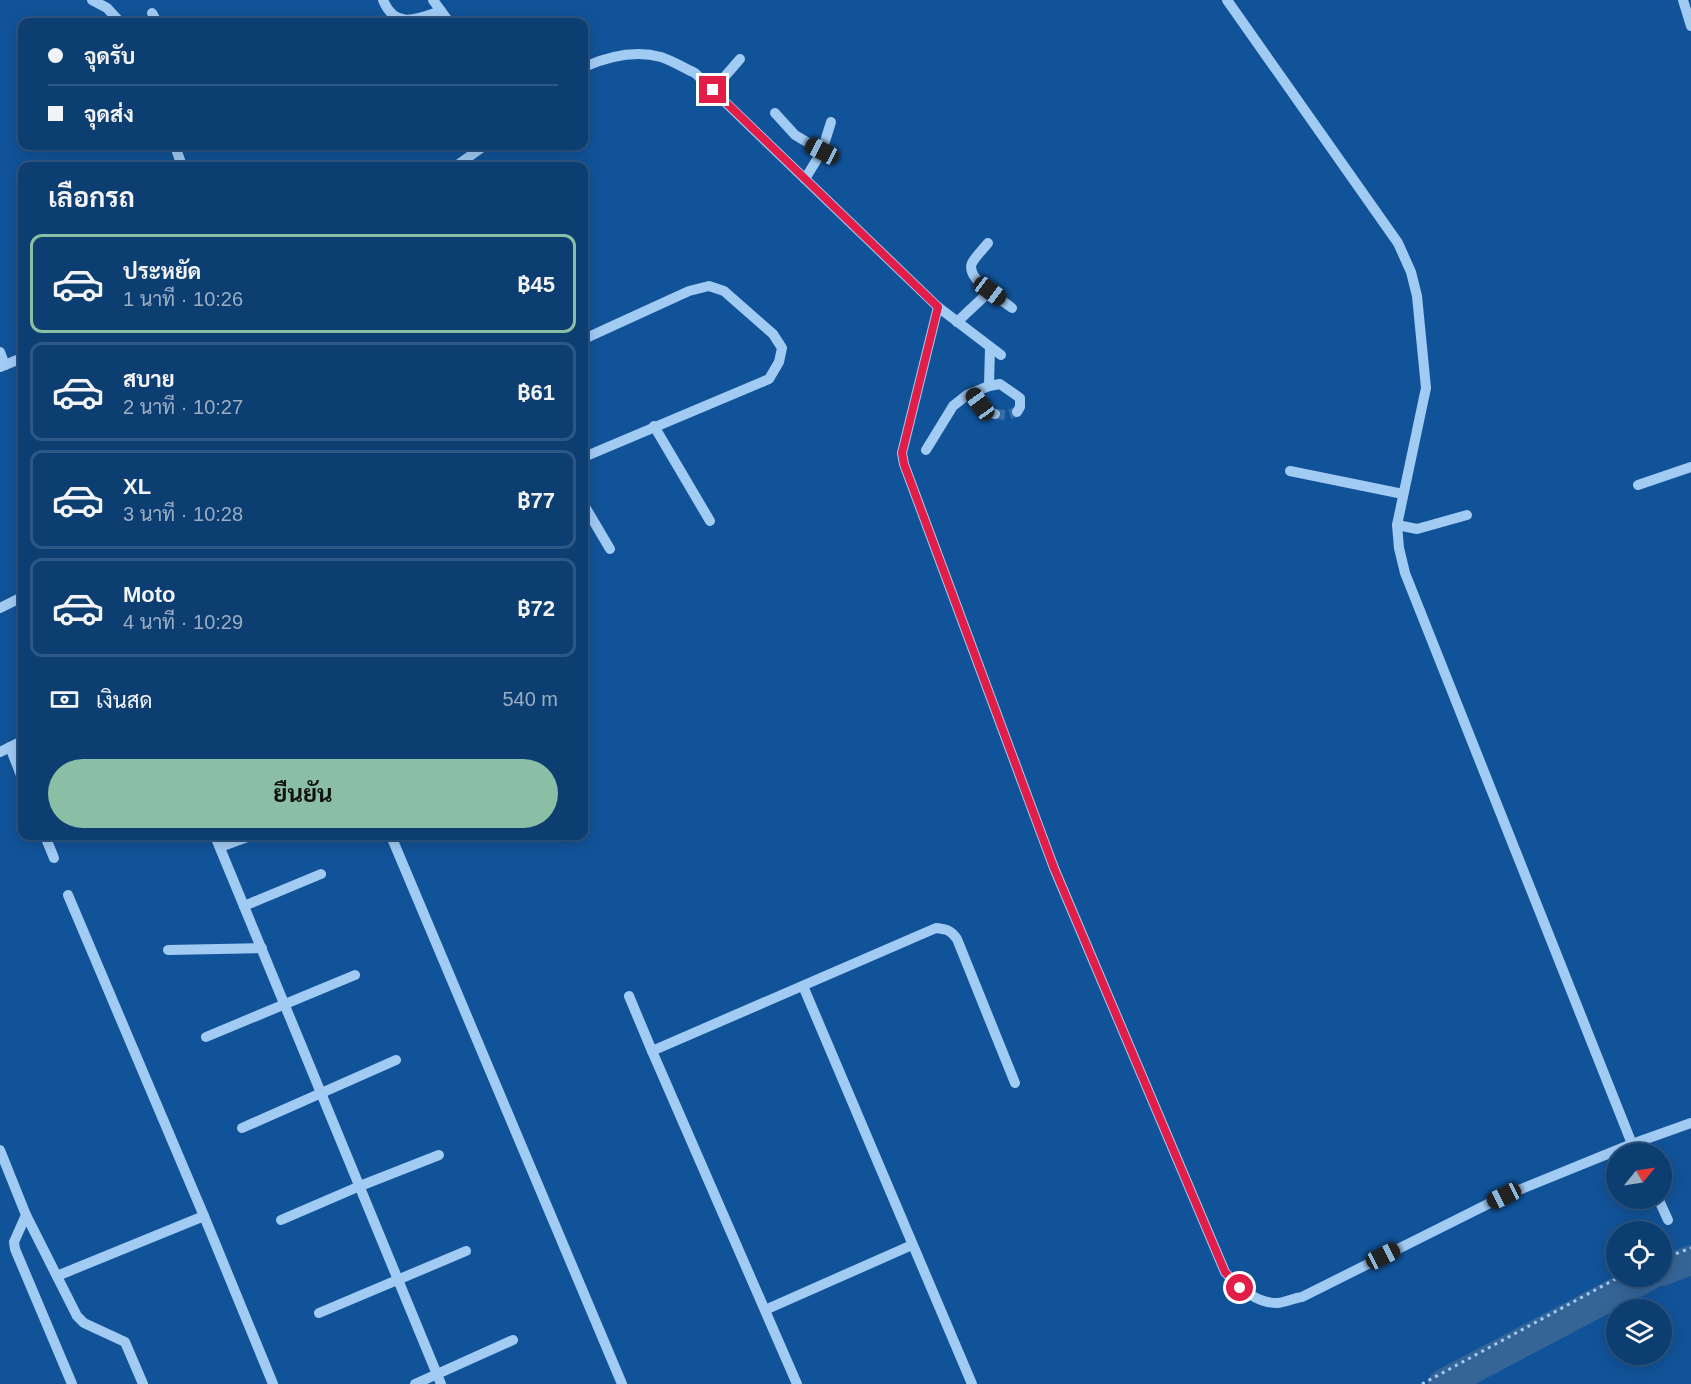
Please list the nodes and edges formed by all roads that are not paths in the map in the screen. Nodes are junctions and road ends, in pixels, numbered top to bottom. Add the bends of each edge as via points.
1 (92, 0) edge
2 (383, 0) edge
3 (434, 0) edge
4 (1227, 0) edge
5 (1683, 0) edge
6 (441, 11) junction
7 (116, 18) edge
8 (399, 18) edge
9 (420, 18) edge
10 (446, 18) edge
11 (1691, 26) edge
12 (740, 59) dead end
13 (588, 65) edge
14 (713, 90) junction
15 (775, 113) dead end
16 (831, 122) dead end
17 (479, 150) edge
18 (822, 151) junction
19 (462, 162) edge
20 (805, 179) junction
21 (988, 243) dead end
22 (990, 291) junction
23 (938, 307) junction
24 (1012, 308) dead end
25 (957, 322) junction
26 (588, 337) edge
27 (990, 347) junction
28 (0, 352) edge
29 (1001, 355) dead end
30 (18, 360) edge
31 (2, 366) edge
32 (989, 386) junction
33 (972, 393) junction
34 (1017, 412) dead end
35 (994, 414) dead end
36 (654, 426) junction
37 (926, 450) dead end
38 (588, 455) edge
39 (1691, 467) edge
40 (1290, 471) dead end
41 (1638, 485) dead end
42 (1403, 494) junction
43 (588, 512) edge
44 (1467, 515) dead end
45 (710, 521) dead end
46 (1397, 525) junction
47 (610, 549) dead end
48 (18, 599) edge
49 (0, 608) edge
50 (5, 750) edge
51 (18, 771) edge
52 (47, 840) edge
53 (217, 840) edge
54 (239, 840) edge
55 (393, 840) edge
56 (220, 847) junction
57 (54, 858) dead end
58 (321, 874) dead end
59 (68, 895) dead end
60 (244, 906) junction
61 (262, 948) junction
62 (168, 950) dead end
63 (355, 975) dead end
64 (803, 986) junction
65 (628, 996) dead end
66 (285, 1004) junction
67 (206, 1036) dead end
68 (652, 1051) junction
69 (396, 1060) dead end
70 (1015, 1083) dead end
71 (321, 1092) junction
72 (1691, 1123) edge
73 (242, 1128) dead end
74 (1632, 1143) edge
75 (1647, 1143) edge
76 (0, 1150) edge
77 (439, 1155) dead end
78 (1606, 1159) edge
79 (360, 1186) junction
80 (1663, 1209) edge
81 (26, 1215) junction
82 (204, 1216) junction
83 (281, 1220) dead end
84 (1668, 1220) dead end
85 (912, 1245) junction
86 (466, 1251) dead end
87 (57, 1276) junction
88 (399, 1281) junction
89 (765, 1310) junction
90 (319, 1314) dead end
91 (513, 1340) dead end
92 (439, 1380) edge
93 (72, 1384) edge
94 (143, 1384) edge
95 (273, 1384) edge
96 (415, 1384) edge
97 (622, 1384) edge
98 (797, 1384) edge
99 (972, 1384) edge

1 - 7 street
2 - 8 street
3 - 6 street
4 - 42 street via 1398,243 1411,272 1417,296 1425,388
5 - 11 street
6 - 9 street
6 - 10 street
12 - 14 street
13 - 14 street via 605,58 638,54 661,57 695,73
14 - 20 street
15 - 18 street via 795,135
16 - 18 street
17 - 19 street
18 - 20 street
20 - 23 street
21 - 22 street via 971,264 976,280
22 - 24 street
22 - 25 street
23 - 25 street
23 - 78 street via 902,453 904,464 1054,868 1225,1272 1240,1288 1259,1299 1278,1303 1302,1297 1504,1196
25 - 27 street
26 - 36 street via 688,291 709,286 724,291 780,342 782,354 769,379
27 - 29 street
27 - 32 street
28 - 31 street
30 - 31 street
32 - 33 street
32 - 34 street via 1000,384 1020,398
33 - 35 street
33 - 37 street via 953,406
36 - 38 street
36 - 45 street
39 - 41 street
40 - 42 street
42 - 46 street
43 - 47 street
44 - 46 street via 1417,529
46 - 74 street via 1405,573
48 - 49 street
50 - 51 street
52 - 57 street
53 - 56 street
54 - 56 street
55 - 97 street
56 - 60 street
58 - 60 street
59 - 82 street
60 - 61 street
61 - 62 street
61 - 66 street
63 - 66 street
64 - 68 street
64 - 70 street via 936,928 946,929 957,939
64 - 85 street
65 - 68 street
66 - 67 street
66 - 71 street
68 - 89 street
69 - 71 street
71 - 73 street
71 - 79 street
72 - 75 street
76 - 81 street
77 - 79 street
79 - 83 street
79 - 88 street
80 - 84 street
81 - 87 street
81 - 93 street via 14,1242 15,1249
82 - 87 street
82 - 95 street
85 - 89 street
85 - 99 street
86 - 88 street
87 - 94 street via 84,1323 125,1342
88 - 90 street
88 - 92 street
89 - 98 street
91 - 92 street
92 - 96 street

